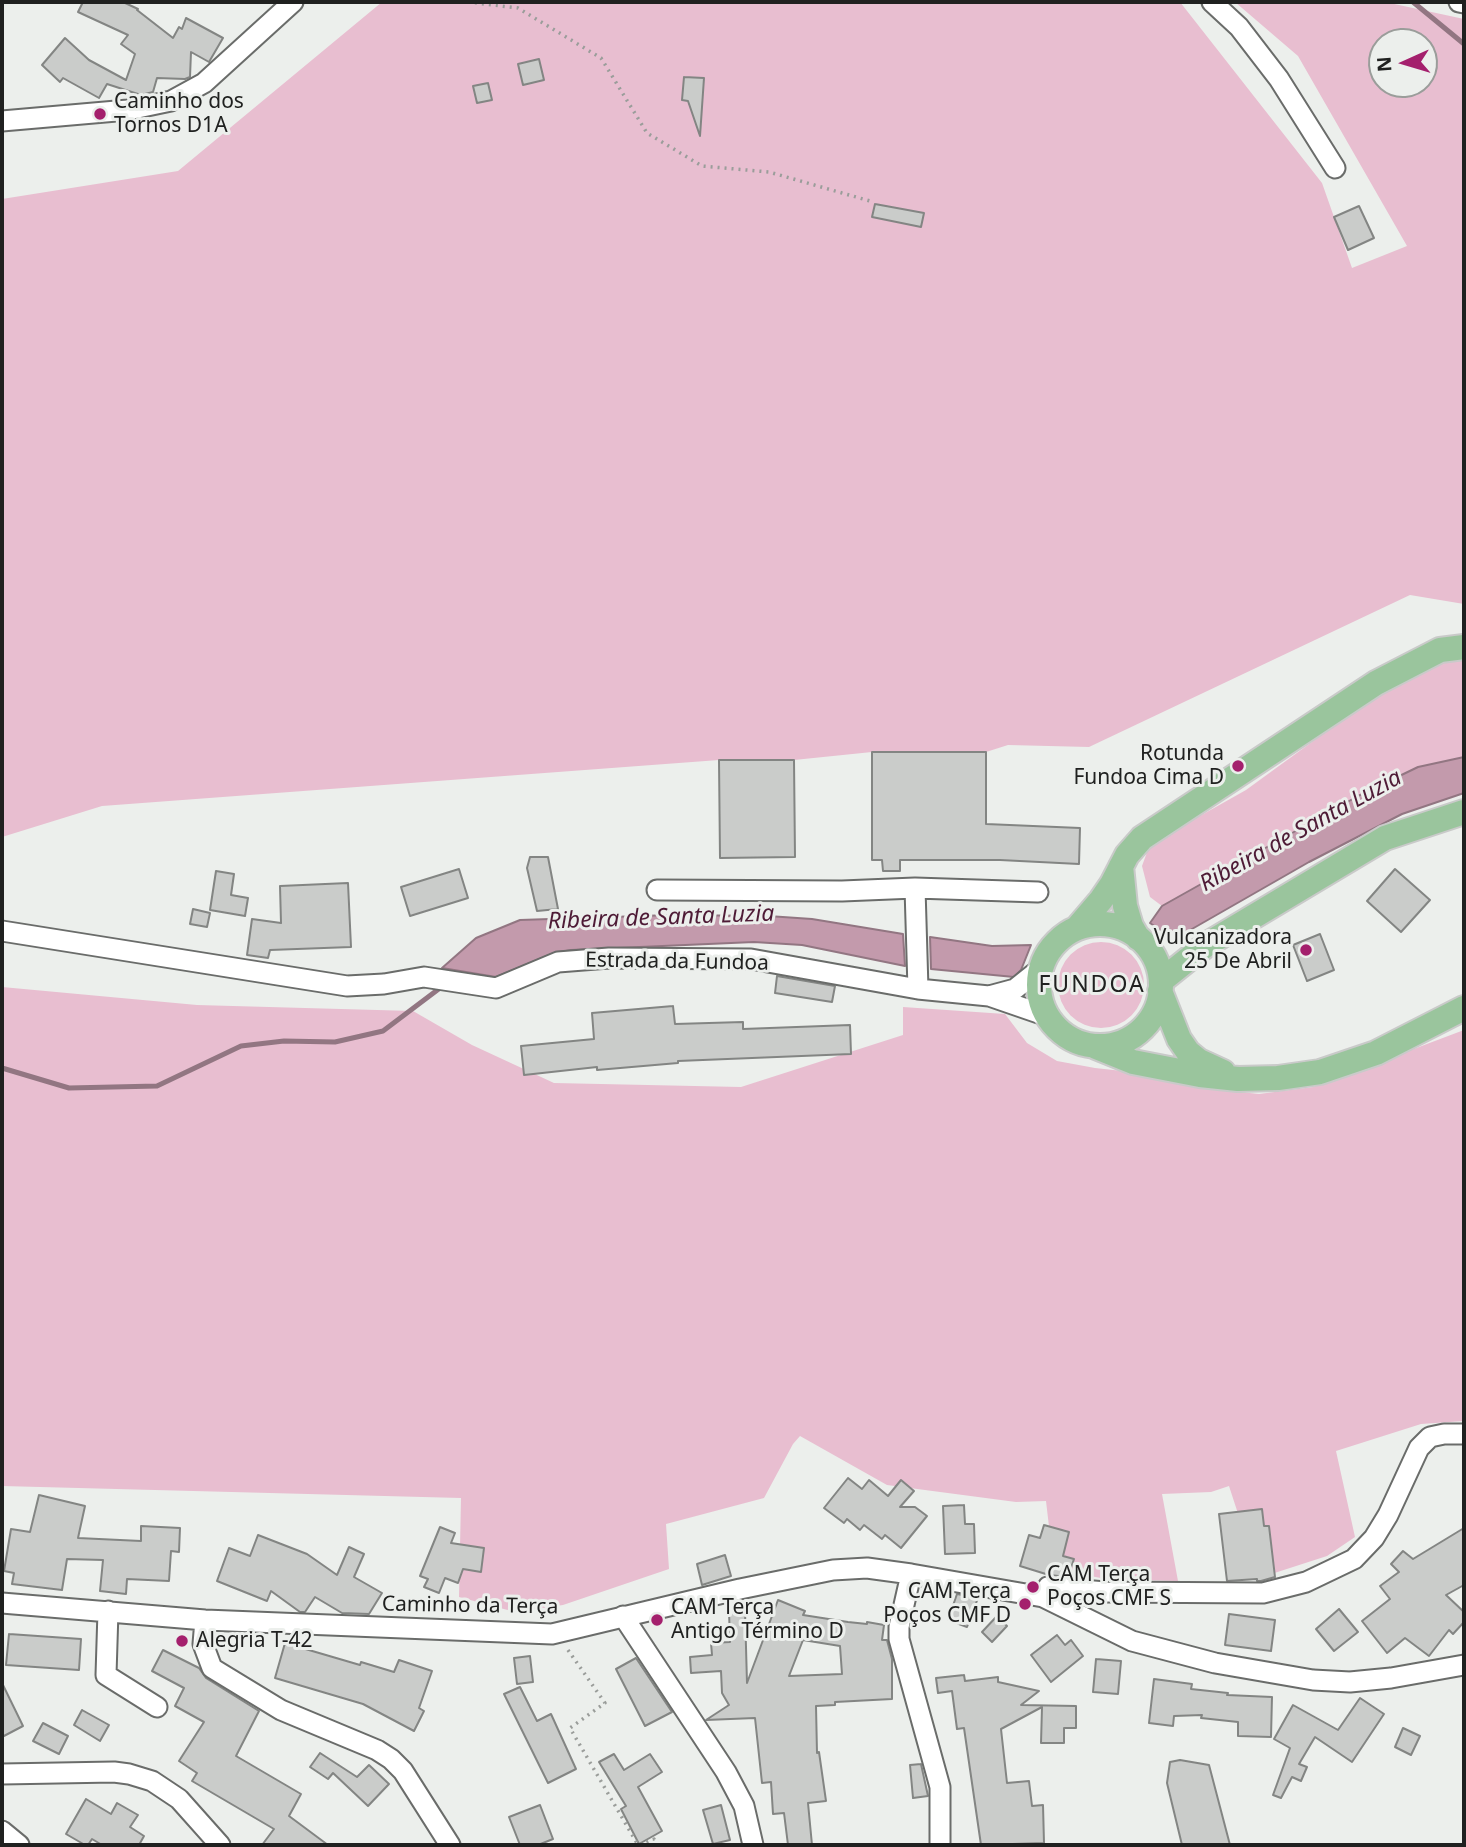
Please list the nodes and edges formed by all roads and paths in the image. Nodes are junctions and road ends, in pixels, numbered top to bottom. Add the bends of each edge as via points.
1 (292, 2) edge
2 (468, 2) edge
3 (1212, 2) edge
4 (2, 121) edge
5 (1335, 169) dead end
6 (870, 201) dead end
7 (1464, 647) edge
8 (1464, 812) edge
9 (1121, 866) junction
10 (915, 888) junction
11 (657, 890) dead end
12 (1038, 892) dead end
13 (1077, 928) junction
14 (2, 931) edge
15 (1138, 937) junction
16 (1206, 945) junction
17 (1039, 975) junction
18 (1161, 986) junction
19 (918, 989) junction
20 (989, 996) junction
21 (1464, 1008) edge
22 (1047, 1016) junction
23 (1096, 1046) junction
24 (1238, 1079) junction
25 (1464, 1434) edge
26 (911, 1574) junction
27 (1043, 1597) junction
28 (2, 1603) edge
29 (108, 1611) junction
30 (623, 1616) junction
31 (205, 1619) junction
32 (566, 1647) dead end
33 (1464, 1665) edge
34 (157, 1707) dead end
35 (2, 1774) edge
36 (2, 1831) edge
37 (19, 1845) edge
38 (220, 1845) edge
39 (450, 1845) edge
40 (639, 1845) edge
41 (657, 1845) edge
42 (753, 1845) edge
43 (940, 1845) edge

1 - 4 street via 204,83 171,101 128,110
2 - 6 path via 518,8 601,58 647,133 702,166 769,172
3 - 5 street via 1239,27 1279,79
7 - 9 main road via 1440,650 1376,683 1142,838
8 - 16 main road via 1385,838
9 - 13 main road
9 - 15 main road via 1125,906
10 - 11 street
10 - 12 street
10 - 19 street
13 - 15 main road via 1103,924
13 - 17 main road via 1054,944
14 - 19 street, Estrada da Fundoa via 347,986 424,977 496,988 558,962 702,958 773,963
15 - 16 main road via 1166,946
15 - 18 main road via 1157,965
16 - 18 main road
17 - 20 street via 1015,989
17 - 22 main road
18 - 23 main road via 1154,1013 1139,1031 1120,1043
18 - 24 main road via 1188,1052
19 - 20 street, Estrada da Fundoa
20 - 22 street
21 - 24 main road via 1376,1053 1320,1072
22 - 23 main road via 1068,1038
23 - 24 main road via 1133,1062
25 - 27 street via 1430,1437 1419,1448 1374,1538 1354,1559 1306,1582 1263,1592 1105,1592 1048,1587
26 - 27 street, Caminho da Terça
26 - 30 street, Caminho da Terça via 867,1568 833,1570
26 - 43 street via 900,1639 940,1787
27 - 33 street, Caminho da Terça via 1132,1641 1215,1663 1313,1680 1391,1678
28 - 29 street, Caminho da Terça
29 - 31 street, Caminho da Terça
29 - 34 street via 106,1675
30 - 31 street, Caminho da Terça via 552,1634
30 - 42 street via 726,1772 744,1806
31 - 39 street via 203,1644 212,1668 281,1710 391,1759
32 - 40 path via 604,1703 570,1728
35 - 38 street via 114,1772 152,1781 179,1799
36 - 37 street
40 - 41 path via 654,1839

